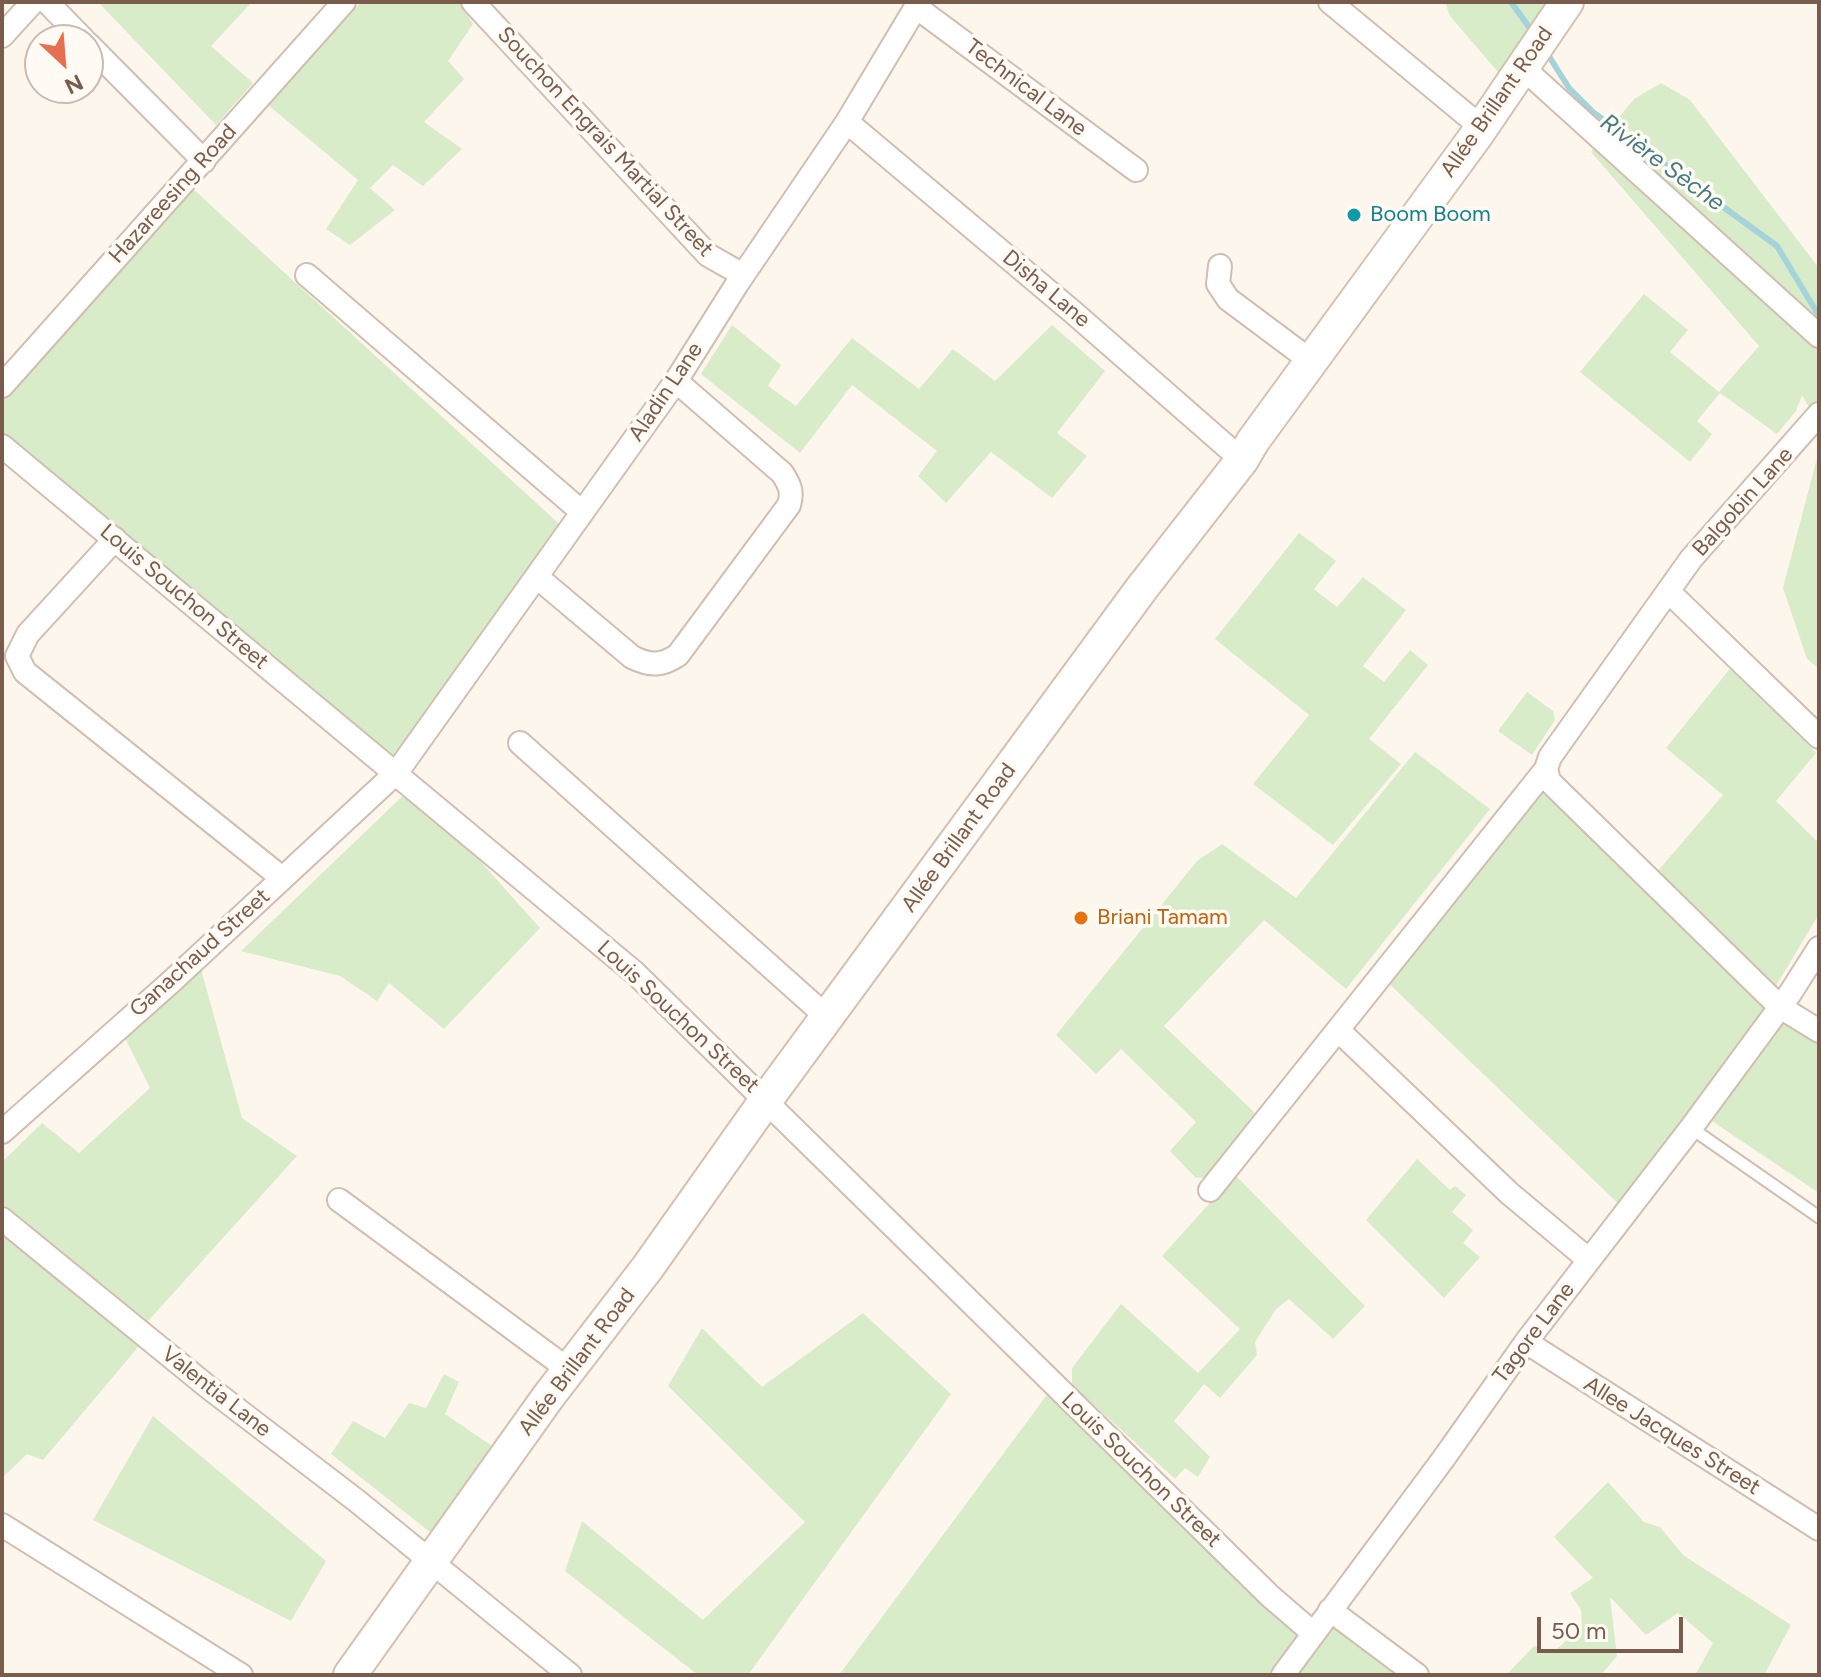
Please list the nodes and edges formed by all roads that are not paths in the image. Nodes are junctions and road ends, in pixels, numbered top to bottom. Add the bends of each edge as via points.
1 (33, 2) edge
2 (47, 2) edge
3 (344, 2) edge
4 (473, 2) edge
5 (1330, 2) edge
6 (918, 4) edge
7 (1562, 9) edge
8 (68, 24) edge
9 (2, 36) edge
10 (104, 60) edge
11 (1524, 65) junction
12 (847, 122) junction
13 (1481, 127) junction
14 (204, 161) junction
15 (1136, 170) dead end
16 (1220, 266) dead end
17 (307, 275) dead end
18 (743, 275) junction
19 (1819, 336) edge
20 (1311, 361) junction
21 (676, 381) junction
22 (2, 386) edge
23 (1819, 414) edge
24 (2, 446) edge
25 (1242, 460) junction
26 (582, 512) junction
27 (115, 539) junction
28 (537, 577) junction
29 (1669, 592) junction
30 (1819, 737) edge
31 (520, 743) dead end
32 (1546, 769) junction
33 (397, 772) junction
34 (282, 878) junction
35 (1819, 948) edge
36 (1785, 1001) junction
37 (827, 1017) junction
38 (1338, 1030) junction
39 (1819, 1031) edge
40 (766, 1100) junction
41 (1691, 1128) junction
42 (2, 1132) edge
43 (1210, 1190) dead end
44 (339, 1200) dead end
45 (1819, 1217) edge
46 (2, 1219) edge
47 (1589, 1260) junction
48 (1526, 1342) junction
49 (569, 1370) junction
50 (2, 1525) edge
51 (1819, 1529) edge
52 (429, 1560) junction
53 (1330, 1610) junction
54 (1313, 1633) junction
55 (241, 1675) edge
56 (350, 1675) edge
57 (570, 1675) edge
58 (1283, 1675) edge
59 (1417, 1675) edge

1 - 9 street
2 - 8 street
3 - 14 street, Hazareesing Road
4 - 18 street, Souchon Engrais Martial Street via 708,255
5 - 13 street
6 - 12 street, Aladin Lane
6 - 15 street, Technical Lane
7 - 11 main road, Allée Brillant Road
10 - 14 street
11 - 13 main road, Allée Brillant Road
11 - 19 street
12 - 18 street, Aladin Lane
12 - 25 street, Disha Lane
13 - 20 main road, Allée Brillant Road
14 - 22 street, Hazareesing Road
16 - 20 street via 1218,284 1228,299
17 - 26 street
18 - 21 street, Aladin Lane
20 - 25 main road, Allée Brillant Road
21 - 26 street, Aladin Lane
21 - 28 street via 782,473 790,484 789,505 668,662 644,664 632,657
23 - 29 street, Balgobin Lane via 1691,559
24 - 27 street, Louis Souchon Street
25 - 37 main road, Allée Brillant Road
26 - 28 street, Aladin Lane
27 - 33 street, Louis Souchon Street
27 - 34 street via 28,634 17,656 25,672
28 - 33 street, Aladin Lane
29 - 30 street
29 - 32 street, Balgobin Lane
31 - 37 street
32 - 36 street via 1549,781
32 - 38 street, Balgobin Lane
33 - 34 street, Ganachaud Street
33 - 40 street, Louis Souchon Street via 635,973
34 - 42 street, Ganachaud Street
35 - 36 street, Tagore Lane
36 - 39 street
36 - 41 street, Tagore Lane
37 - 40 main road, Allée Brillant Road
38 - 43 street, Balgobin Lane
38 - 47 street via 1509,1193
40 - 49 main road, Allée Brillant Road
40 - 54 street, Louis Souchon Street via 1259,1586
41 - 45 lane
41 - 47 street, Tagore Lane
44 - 49 street
46 - 52 street, Valentia Lane
47 - 48 street, Tagore Lane
48 - 51 street, Allee Jacques Street
48 - 53 street, Tagore Lane
49 - 52 main road, Allée Brillant Road
50 - 55 street
52 - 56 main road, Allée Brillant Road
52 - 57 street, Valentia Lane
53 - 54 street, Tagore Lane
53 - 59 street
54 - 58 street, Tagore Lane

